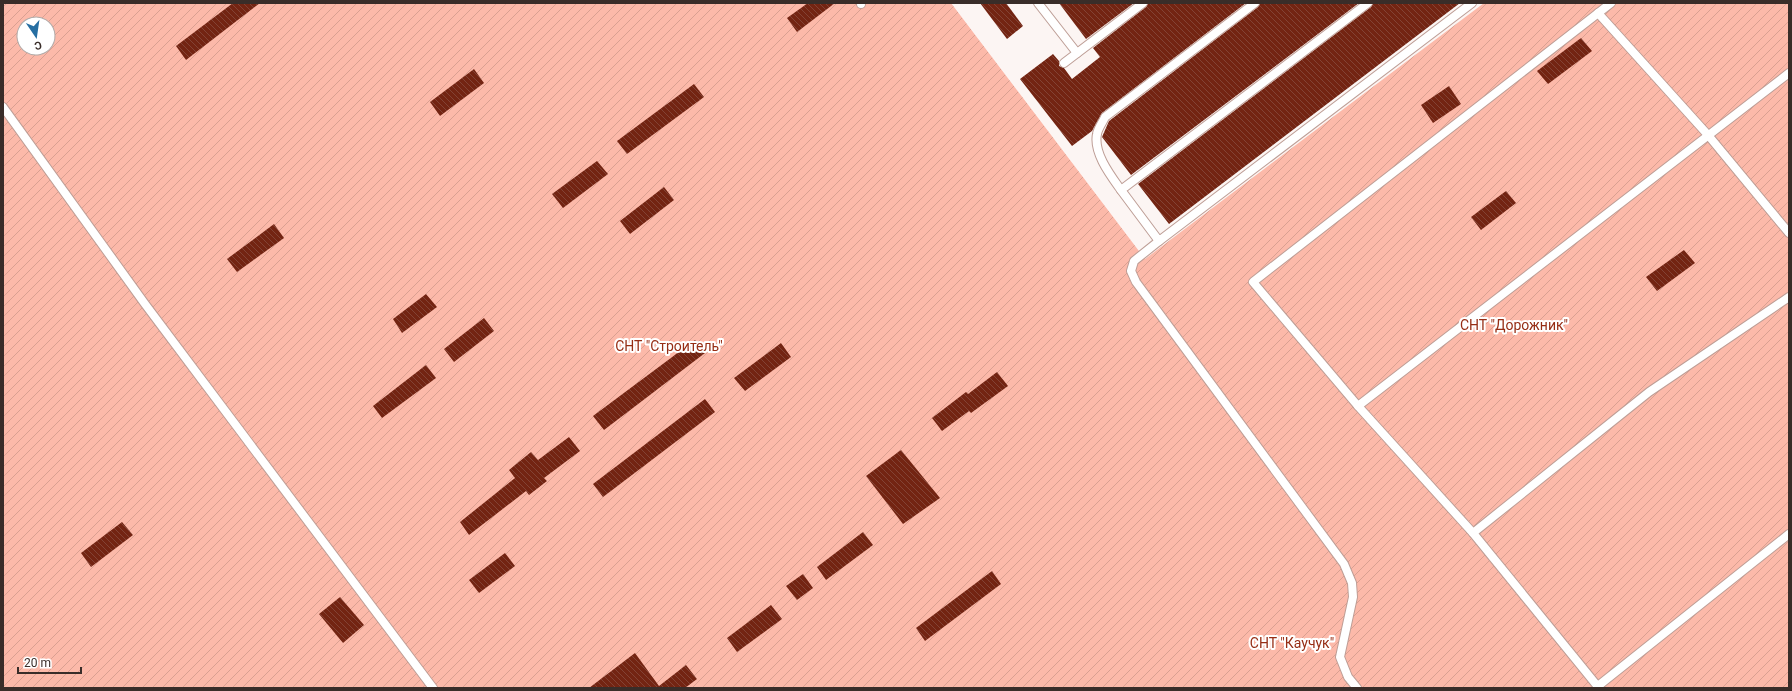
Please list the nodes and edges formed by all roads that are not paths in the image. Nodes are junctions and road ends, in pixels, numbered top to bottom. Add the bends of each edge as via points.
1 (1038, 3) edge
2 (1143, 3) edge
3 (1255, 3) edge
4 (1368, 3) edge
5 (1472, 3) edge
6 (1611, 3) edge
7 (1598, 13) junction
8 (1077, 53) junction
9 (1064, 63) dead end
10 (1789, 72) edge
11 (3, 107) edge
12 (1708, 135) junction
13 (1121, 190) junction
14 (1789, 233) edge
15 (1159, 241) junction
16 (1789, 297) edge
17 (1358, 406) junction
18 (1473, 533) junction
19 (1789, 534) edge
20 (1598, 687) edge
21 (433, 688) edge
22 (1356, 688) edge

1 - 8 lane
2 - 8 lane
3 - 13 lane via 1105,117 1097,134 1099,151 1106,169
4 - 13 lane
5 - 15 lane
6 - 7 lane
7 - 12 lane
7 - 17 lane via 1253,282
8 - 9 lane
10 - 12 lane
11 - 21 lane via 154,317
12 - 14 lane
12 - 17 lane
13 - 15 lane
15 - 22 lane via 1134,261 1131,271 1136,282 1344,564 1352,583 1353,597 1340,656 1348,677
16 - 18 lane via 1649,392
17 - 18 lane
18 - 20 lane
19 - 20 lane

